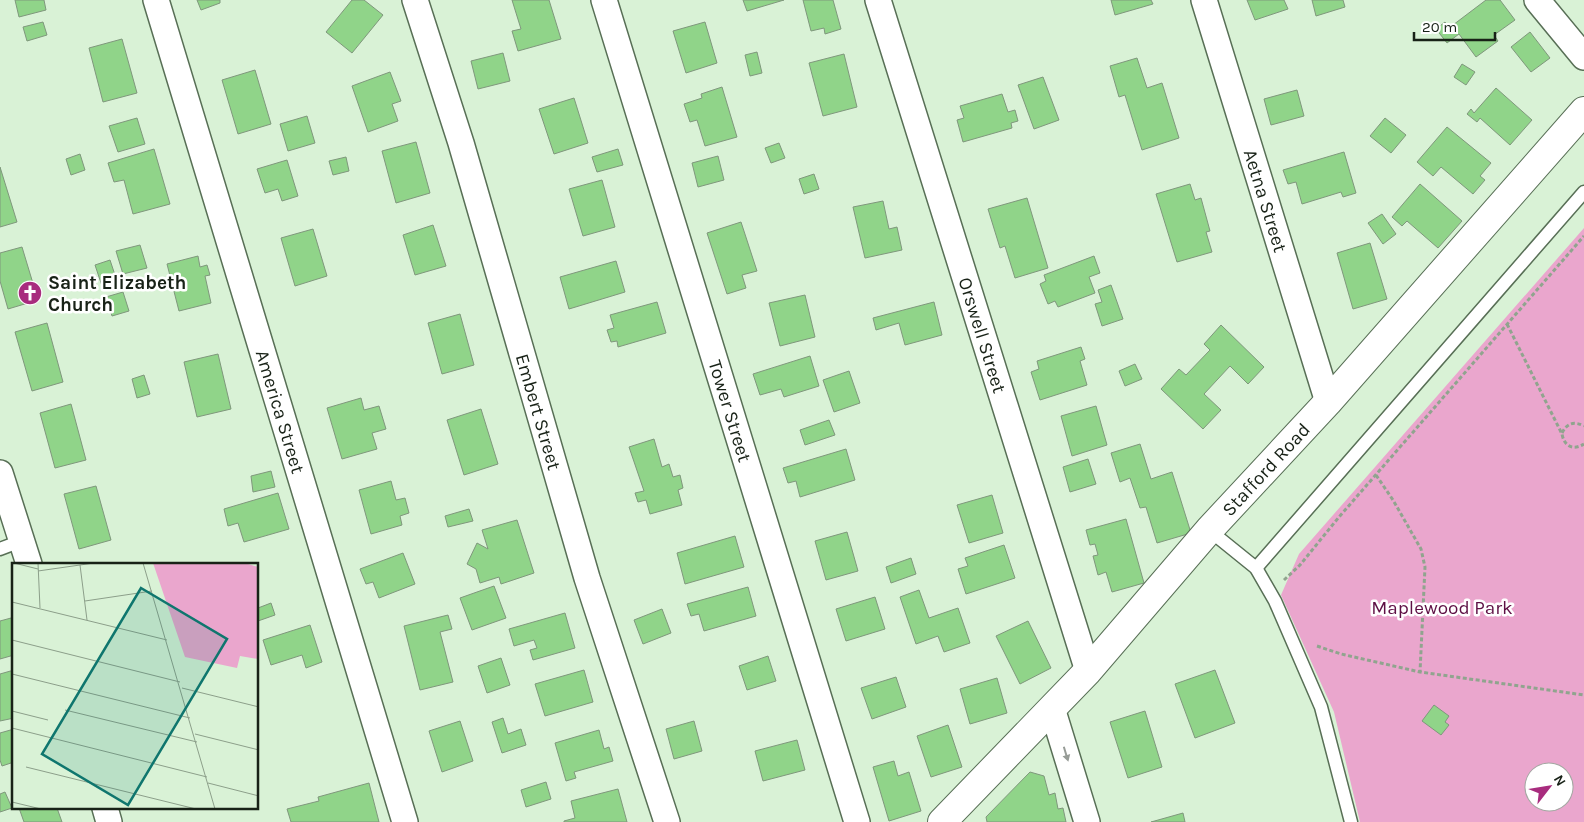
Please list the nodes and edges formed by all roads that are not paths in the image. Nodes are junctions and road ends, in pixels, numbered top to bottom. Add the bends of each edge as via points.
1 (156, 0) edge
2 (415, 0) edge
3 (604, 0) edge
4 (878, 0) edge
5 (1204, 0) edge
6 (1538, 0) edge
7 (1584, 57) edge
8 (1584, 112) edge
9 (1584, 192) edge
10 (1328, 402) junction
11 (0, 473) edge
12 (1209, 530) junction
13 (11, 545) edge
14 (28, 563) edge
15 (1256, 568) junction
16 (1088, 671) junction
17 (1052, 708) junction
18 (405, 822) edge
19 (667, 822) edge
20 (857, 822) edge
21 (942, 822) edge
22 (1087, 822) edge
23 (1351, 822) edge

1 - 18 street, America Street
2 - 19 street, Embert Street via 461,143 586,578
3 - 20 street, Tower Street
4 - 16 street, Orswell Street
5 - 10 street, Aetna Street
6 - 7 street
8 - 10 street, Stafford Road
9 - 15 lane
10 - 12 street, Stafford Road
11 - 13 street
12 - 15 lane
12 - 16 street, Stafford Road
13 - 14 street
15 - 23 lane via 1321,707
16 - 17 street, Stafford Road
17 - 21 street, Stafford Road
17 -> 22 street

